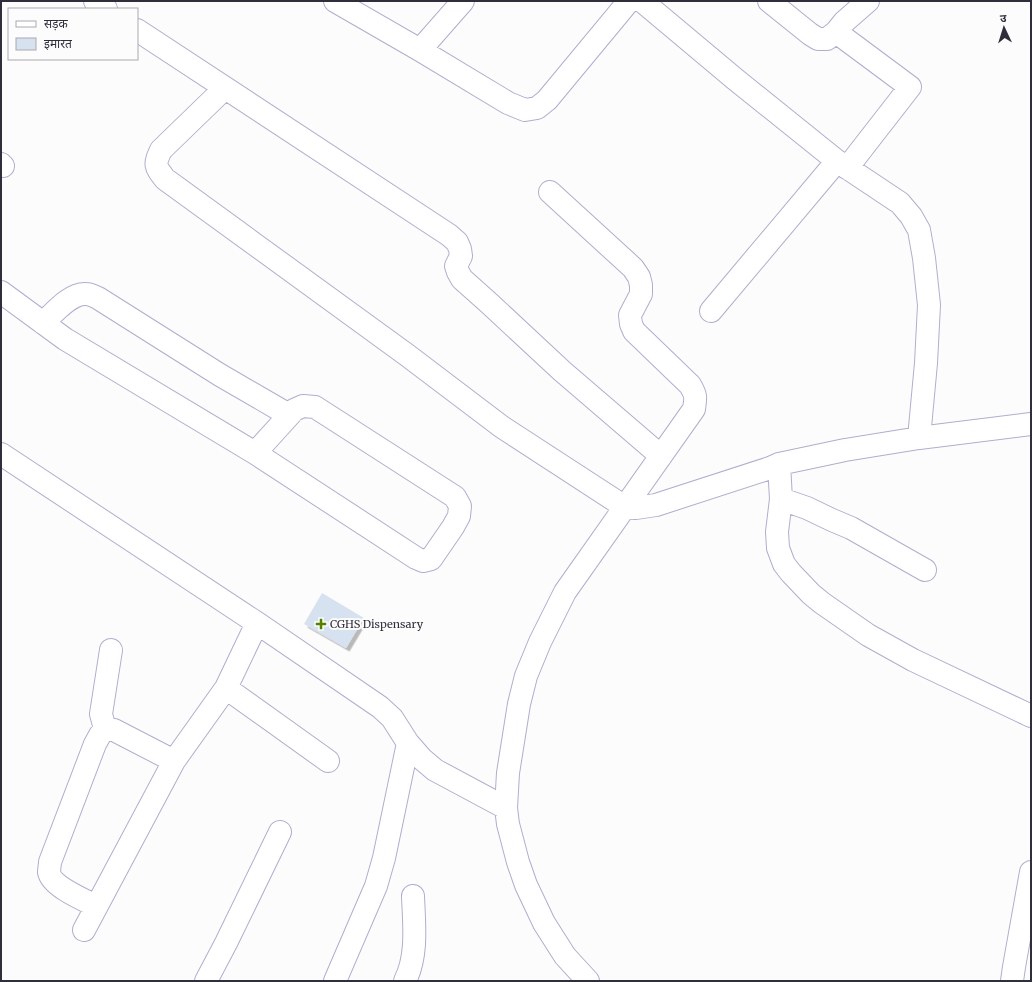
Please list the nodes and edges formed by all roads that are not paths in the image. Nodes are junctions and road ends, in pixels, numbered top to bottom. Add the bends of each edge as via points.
1 (94, 1) edge
2 (335, 1) edge
3 (463, 1) edge
4 (629, 1) edge
5 (642, 1) edge
6 (769, 1) edge
7 (868, 1) edge
8 (104, 8) edge
9 (138, 31) edge
10 (836, 32) junction
11 (420, 50) junction
12 (225, 88) junction
13 (842, 164) junction
14 (550, 192) dead end
15 (1, 292) edge
16 (711, 311) dead end
17 (43, 323) junction
18 (289, 415) junction
19 (1031, 424) edge
20 (919, 438) junction
21 (255, 453) junction
22 (1, 454) edge
23 (661, 456) junction
24 (779, 464) junction
25 (781, 499) junction
26 (625, 507) junction
27 (925, 570) dead end
28 (257, 623) junction
29 (111, 650) dead end
30 (226, 688) junction
31 (1031, 716) edge
32 (105, 729) junction
33 (408, 743) junction
34 (174, 761) junction
35 (328, 761) dead end
36 (506, 808) junction
37 (280, 832) dead end
38 (1031, 872) edge
39 (413, 896) dead end
40 (96, 906) junction
41 (84, 930) dead end
42 (343, 978) edge
43 (206, 981) edge
44 (405, 981) edge
45 (587, 981) edge
46 (1012, 981) edge

1 - 8 street
2 - 11 street
3 - 11 street
4 - 11 street via 547,100 537,108 525,110 508,103
5 - 13 street
6 - 10 street via 818,38 827,38
7 - 10 street
9 - 12 street
10 - 13 street via 910,87
12 - 23 street via 449,235 460,249 461,256 456,266 462,279 562,371
12 - 26 street via 161,150 156,161 157,168 165,179 502,427
13 - 16 street
13 - 20 street via 900,203 919,230 929,305
14 - 23 street via 633,268 641,285 641,294 630,315 634,331 690,385 695,393 694,409
15 - 17 street
17 - 18 street via 72,297 88,293
17 - 21 street via 64,339
18 - 21 street
18 - 21 street via 303,406 315,407 455,498 460,506 459,516 431,559 424,561 416,558
19 - 20 street
20 - 24 street
22 - 28 street
23 - 26 street
24 - 25 street
24 - 26 street via 656,505
25 - 27 street via 851,528
25 - 31 street via 777,532 778,548 784,564 822,603 868,635 913,660
26 - 36 street via 565,592 526,676 508,773
28 - 30 street
28 - 33 street via 380,707 392,718
29 - 32 street via 101,714
30 - 34 street
30 - 35 street
32 - 34 street via 114,730
32 - 40 street via 95,744 50,862 49,872 54,881 70,894
33 - 36 street via 436,770
33 - 42 street via 384,858
34 - 40 street
36 - 45 street via 508,824 526,885 544,923 565,956
37 - 43 street
38 - 46 street
39 - 44 street via 414,951
40 - 41 street

